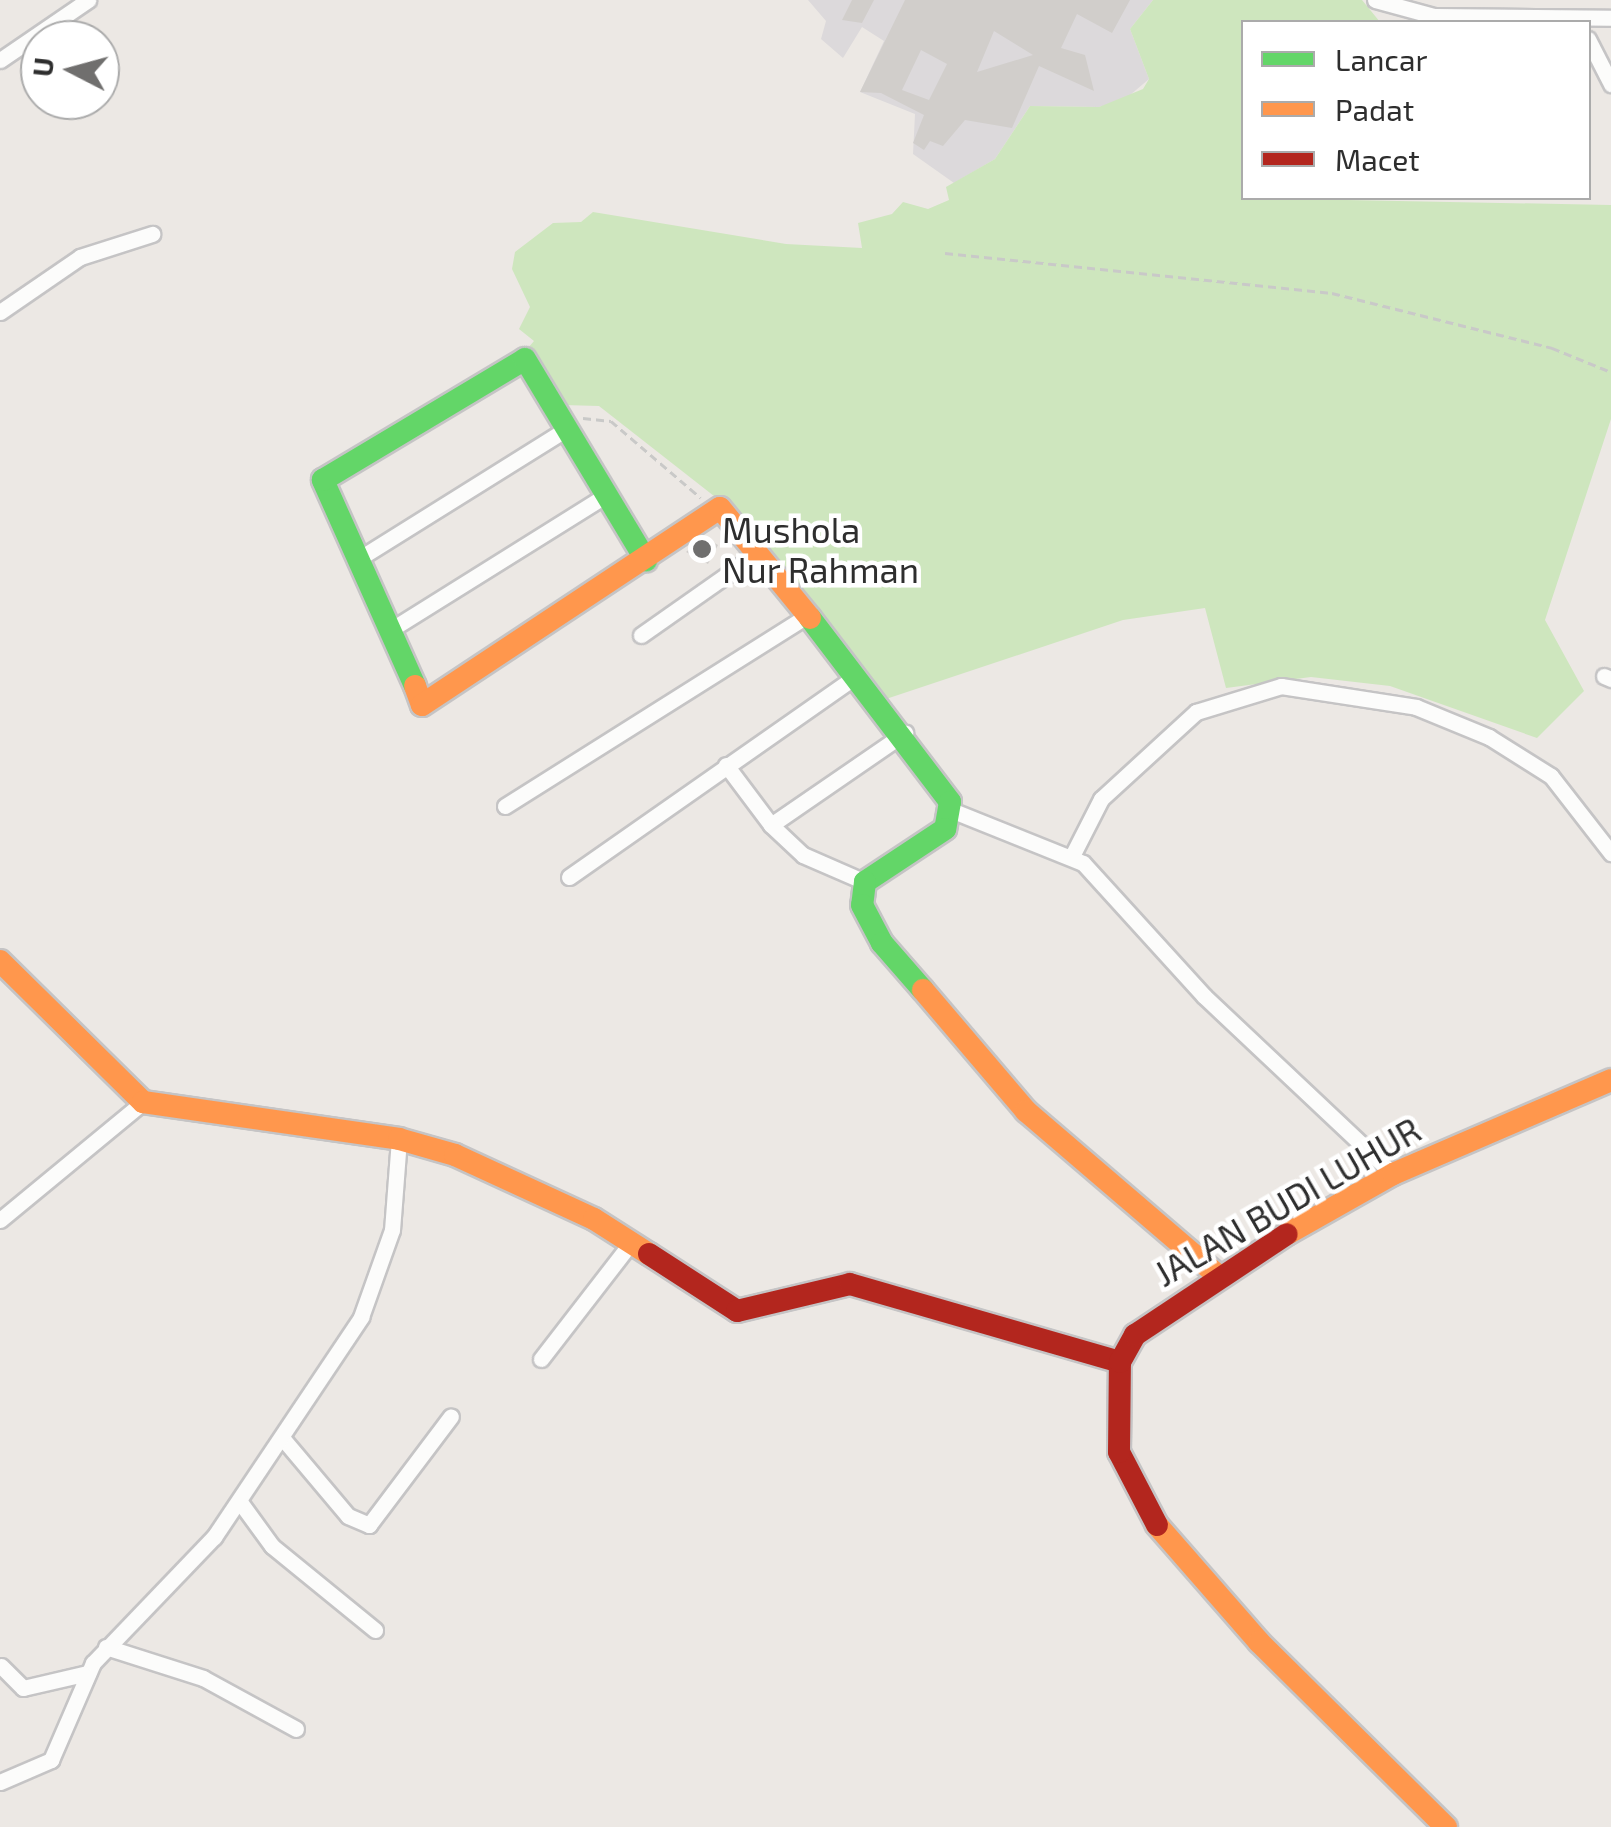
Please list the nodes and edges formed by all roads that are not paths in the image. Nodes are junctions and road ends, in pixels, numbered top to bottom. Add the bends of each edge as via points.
1 (88, 0) edge
2 (1374, 0) edge
3 (1577, 13) edge
4 (1611, 18) edge
5 (1591, 44) edge
6 (0, 60) edge
7 (1611, 84) edge
8 (152, 234) dead end
9 (0, 312) edge
10 (566, 429) junction
11 (603, 497) junction
12 (755, 554) junction
13 (364, 556) junction
14 (646, 560) junction
15 (803, 618) junction
16 (395, 627) junction
17 (640, 635) dead end
18 (855, 678) junction
19 (906, 733) junction
20 (726, 766) junction
21 (505, 806) dead end
22 (951, 810) junction
23 (771, 825) junction
24 (1611, 853) edge
25 (1072, 856) junction
26 (569, 877) dead end
27 (865, 882) junction
28 (0, 961) edge
29 (1611, 1080) edge
30 (143, 1102) junction
31 (400, 1138) junction
32 (1393, 1174) junction
33 (0, 1220) edge
34 (630, 1244) junction
35 (1216, 1274) junction
36 (541, 1358) dead end
37 (1120, 1362) junction
38 (451, 1416) dead end
39 (284, 1440) junction
40 (240, 1502) junction
41 (375, 1630) dead end
42 (106, 1647) junction
43 (1, 1666) edge
44 (88, 1673) junction
45 (296, 1729) dead end
46 (0, 1782) edge
47 (1446, 1827) edge

1 - 6 street
2 - 3 street via 1434,16
3 - 4 street
5 - 7 street
8 - 9 street via 80,256
10 - 11 street
10 - 13 street
10 - 13 street via 525,359 324,480
11 - 14 street
11 - 16 street
12 - 14 street via 720,508
12 - 15 street
12 - 17 street
13 - 16 street
14 - 16 street via 422,706
15 - 18 street
15 - 21 street
18 - 19 street
18 - 20 street
19 - 22 street
19 - 23 street
20 - 23 street
20 - 26 street
22 - 25 street
22 - 27 street via 944,828
23 - 27 street via 803,855
24 - 25 street via 1551,776 1489,737 1416,707 1281,686 1196,712 1100,799
25 - 32 street via 1204,996
27 - 35 street via 862,905 882,943 1026,1111
28 - 30 street
29 - 32 street, JALAN BUDI LUHUR
30 - 31 street
30 - 33 street
31 - 34 street via 532,1186
31 - 39 street via 392,1230 375,1290
32 - 35 street, JALAN BUDI LUHUR
34 - 36 street
34 - 37 street via 738,1312 850,1284
35 - 37 street, JALAN BUDI LUHUR via 1135,1334
37 - 47 street via 1119,1452 1154,1520 1259,1642
38 - 39 street via 370,1525 348,1516
39 - 40 street
40 - 41 street via 272,1546
40 - 42 street via 168,1590
42 - 44 street
42 - 45 street via 203,1678
43 - 44 street via 23,1688
44 - 46 street via 51,1760

